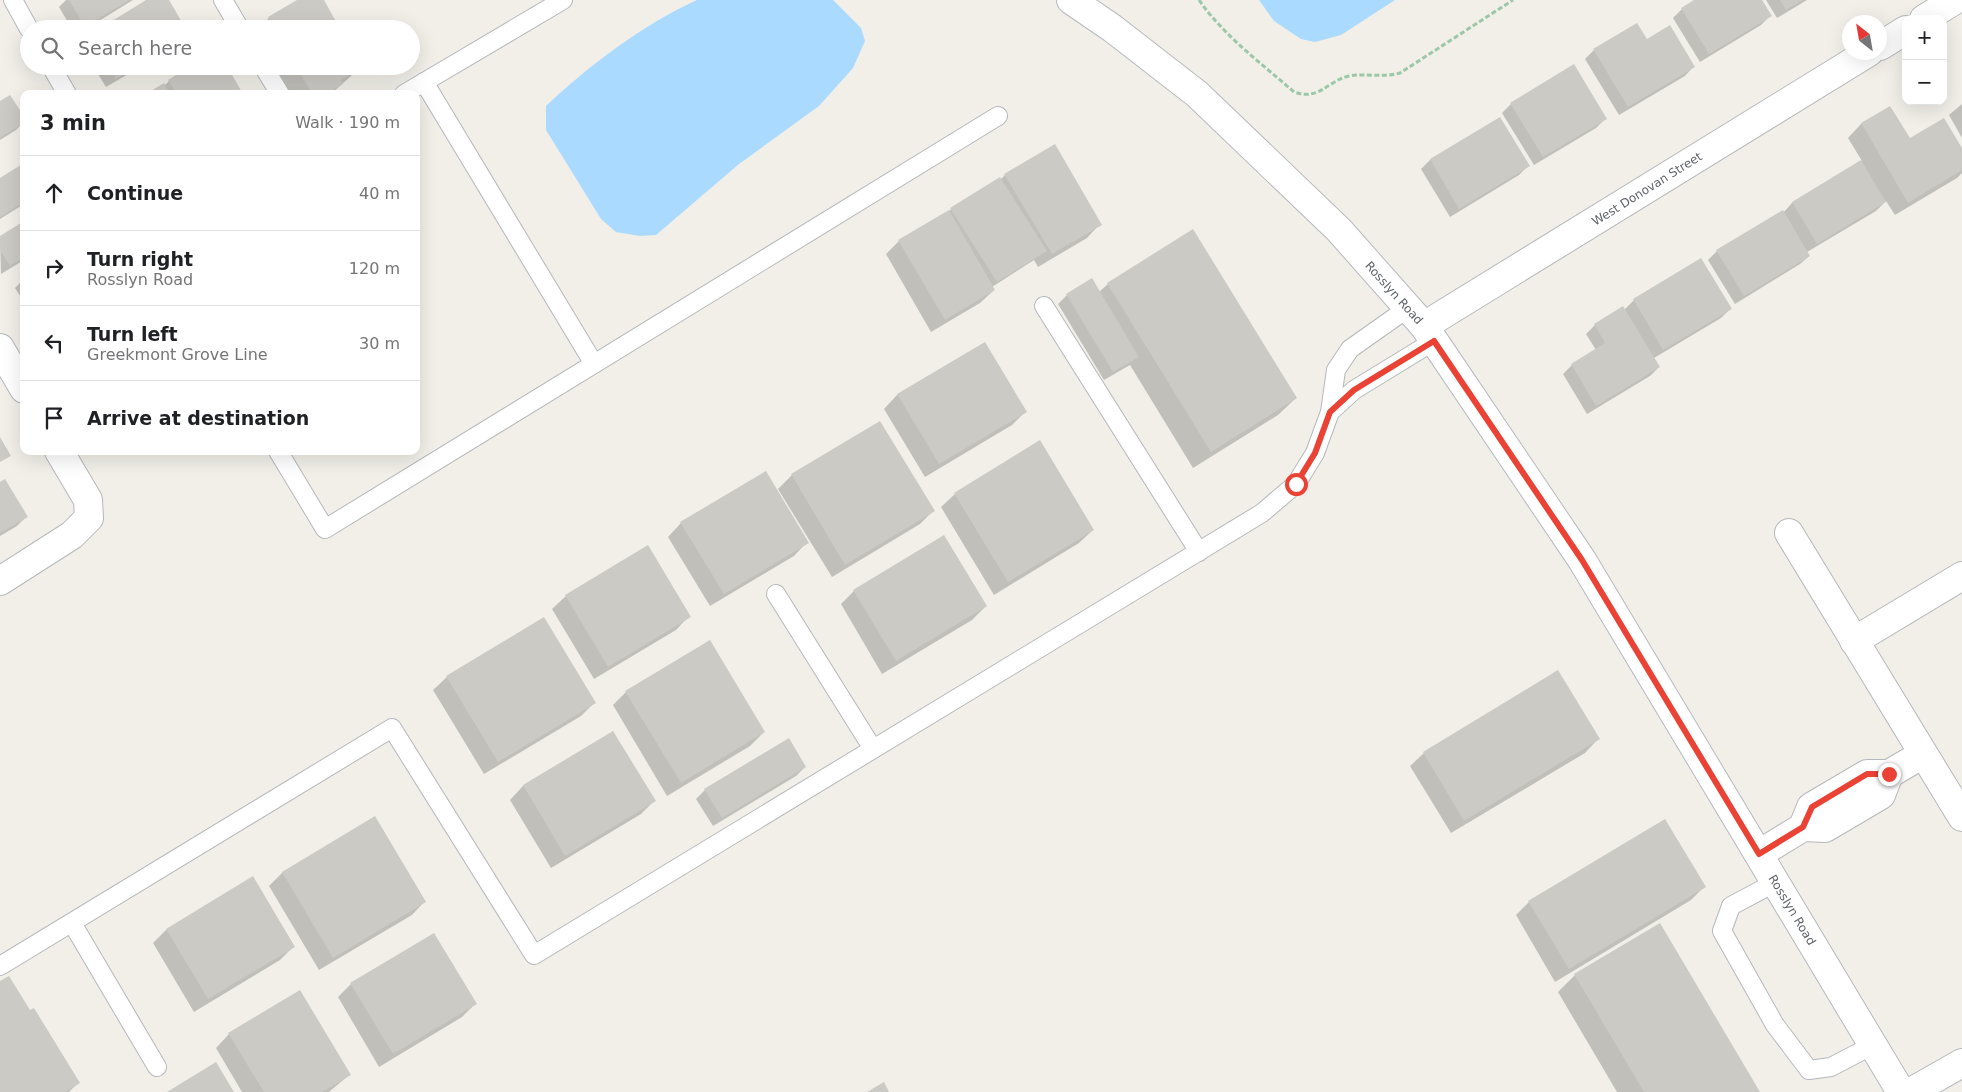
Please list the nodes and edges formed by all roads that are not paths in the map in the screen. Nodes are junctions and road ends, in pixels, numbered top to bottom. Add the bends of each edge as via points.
1 (13, 0) edge
2 (223, 0) edge
3 (563, 0) edge
4 (1954, 0) edge
5 (1088, 5) edge
6 (1930, 15) edge
7 (25, 20) edge
8 (235, 20) edge
9 (1902, 32) edge
10 (1887, 42) edge
11 (1856, 60) edge
12 (56, 75) edge
13 (268, 75) edge
14 (424, 82) junction
15 (65, 90) edge
16 (278, 90) edge
17 (411, 90) edge
18 (998, 116) dead end
19 (1044, 306) dead end
20 (1422, 325) junction
21 (0, 348) edge
22 (594, 364) junction
23 (20, 382) edge
24 (1330, 412) junction
25 (62, 455) edge
26 (280, 455) edge
27 (1789, 533) dead end
28 (1199, 552) junction
29 (1962, 576) edge
30 (0, 581) edge
31 (776, 594) dead end
32 (1854, 641) junction
33 (873, 749) junction
34 (1923, 754) junction
35 (1962, 817) edge
36 (1759, 854) junction
37 (1776, 882) junction
38 (72, 923) junction
39 (0, 966) edge
40 (1873, 1045) junction
41 (1962, 1063) edge
42 (157, 1068) dead end
43 (1901, 1092) edge
44 (1911, 1092) edge

1 - 7 lane
2 - 8 lane
3 - 14 lane
4 - 6 street
5 - 20 street, Rosslyn Road via 1197,94 1339,230
9 - 10 street
11 - 20 street, West Donovan Street
12 - 15 lane
13 - 16 lane
14 - 17 lane
14 - 22 lane
18 - 22 lane
19 - 28 lane
20 - 24 lane
20 - 24 lane via 1350,349 1336,370
20 - 36 street, Rosslyn Road via 1582,560
21 - 23 street
22 - 26 lane via 325,530
24 - 28 lane via 1315,453 1296,484 1262,513
25 - 30 street via 88,500 89,518 72,535
27 - 32 street
28 - 33 lane
29 - 32 street
31 - 33 lane
32 - 34 street
33 - 38 lane via 534,955 392,728
34 - 35 street
34 - 36 street via 1889,774 1881,795 1825,828 1803,827
36 - 37 street, Rosslyn Road
37 - 40 street, Rosslyn Road
37 - 40 lane via 1731,906 1722,931 1775,1024 1809,1070 1831,1066
38 - 39 lane
38 - 42 lane
40 - 43 street, Rosslyn Road
41 - 44 street

